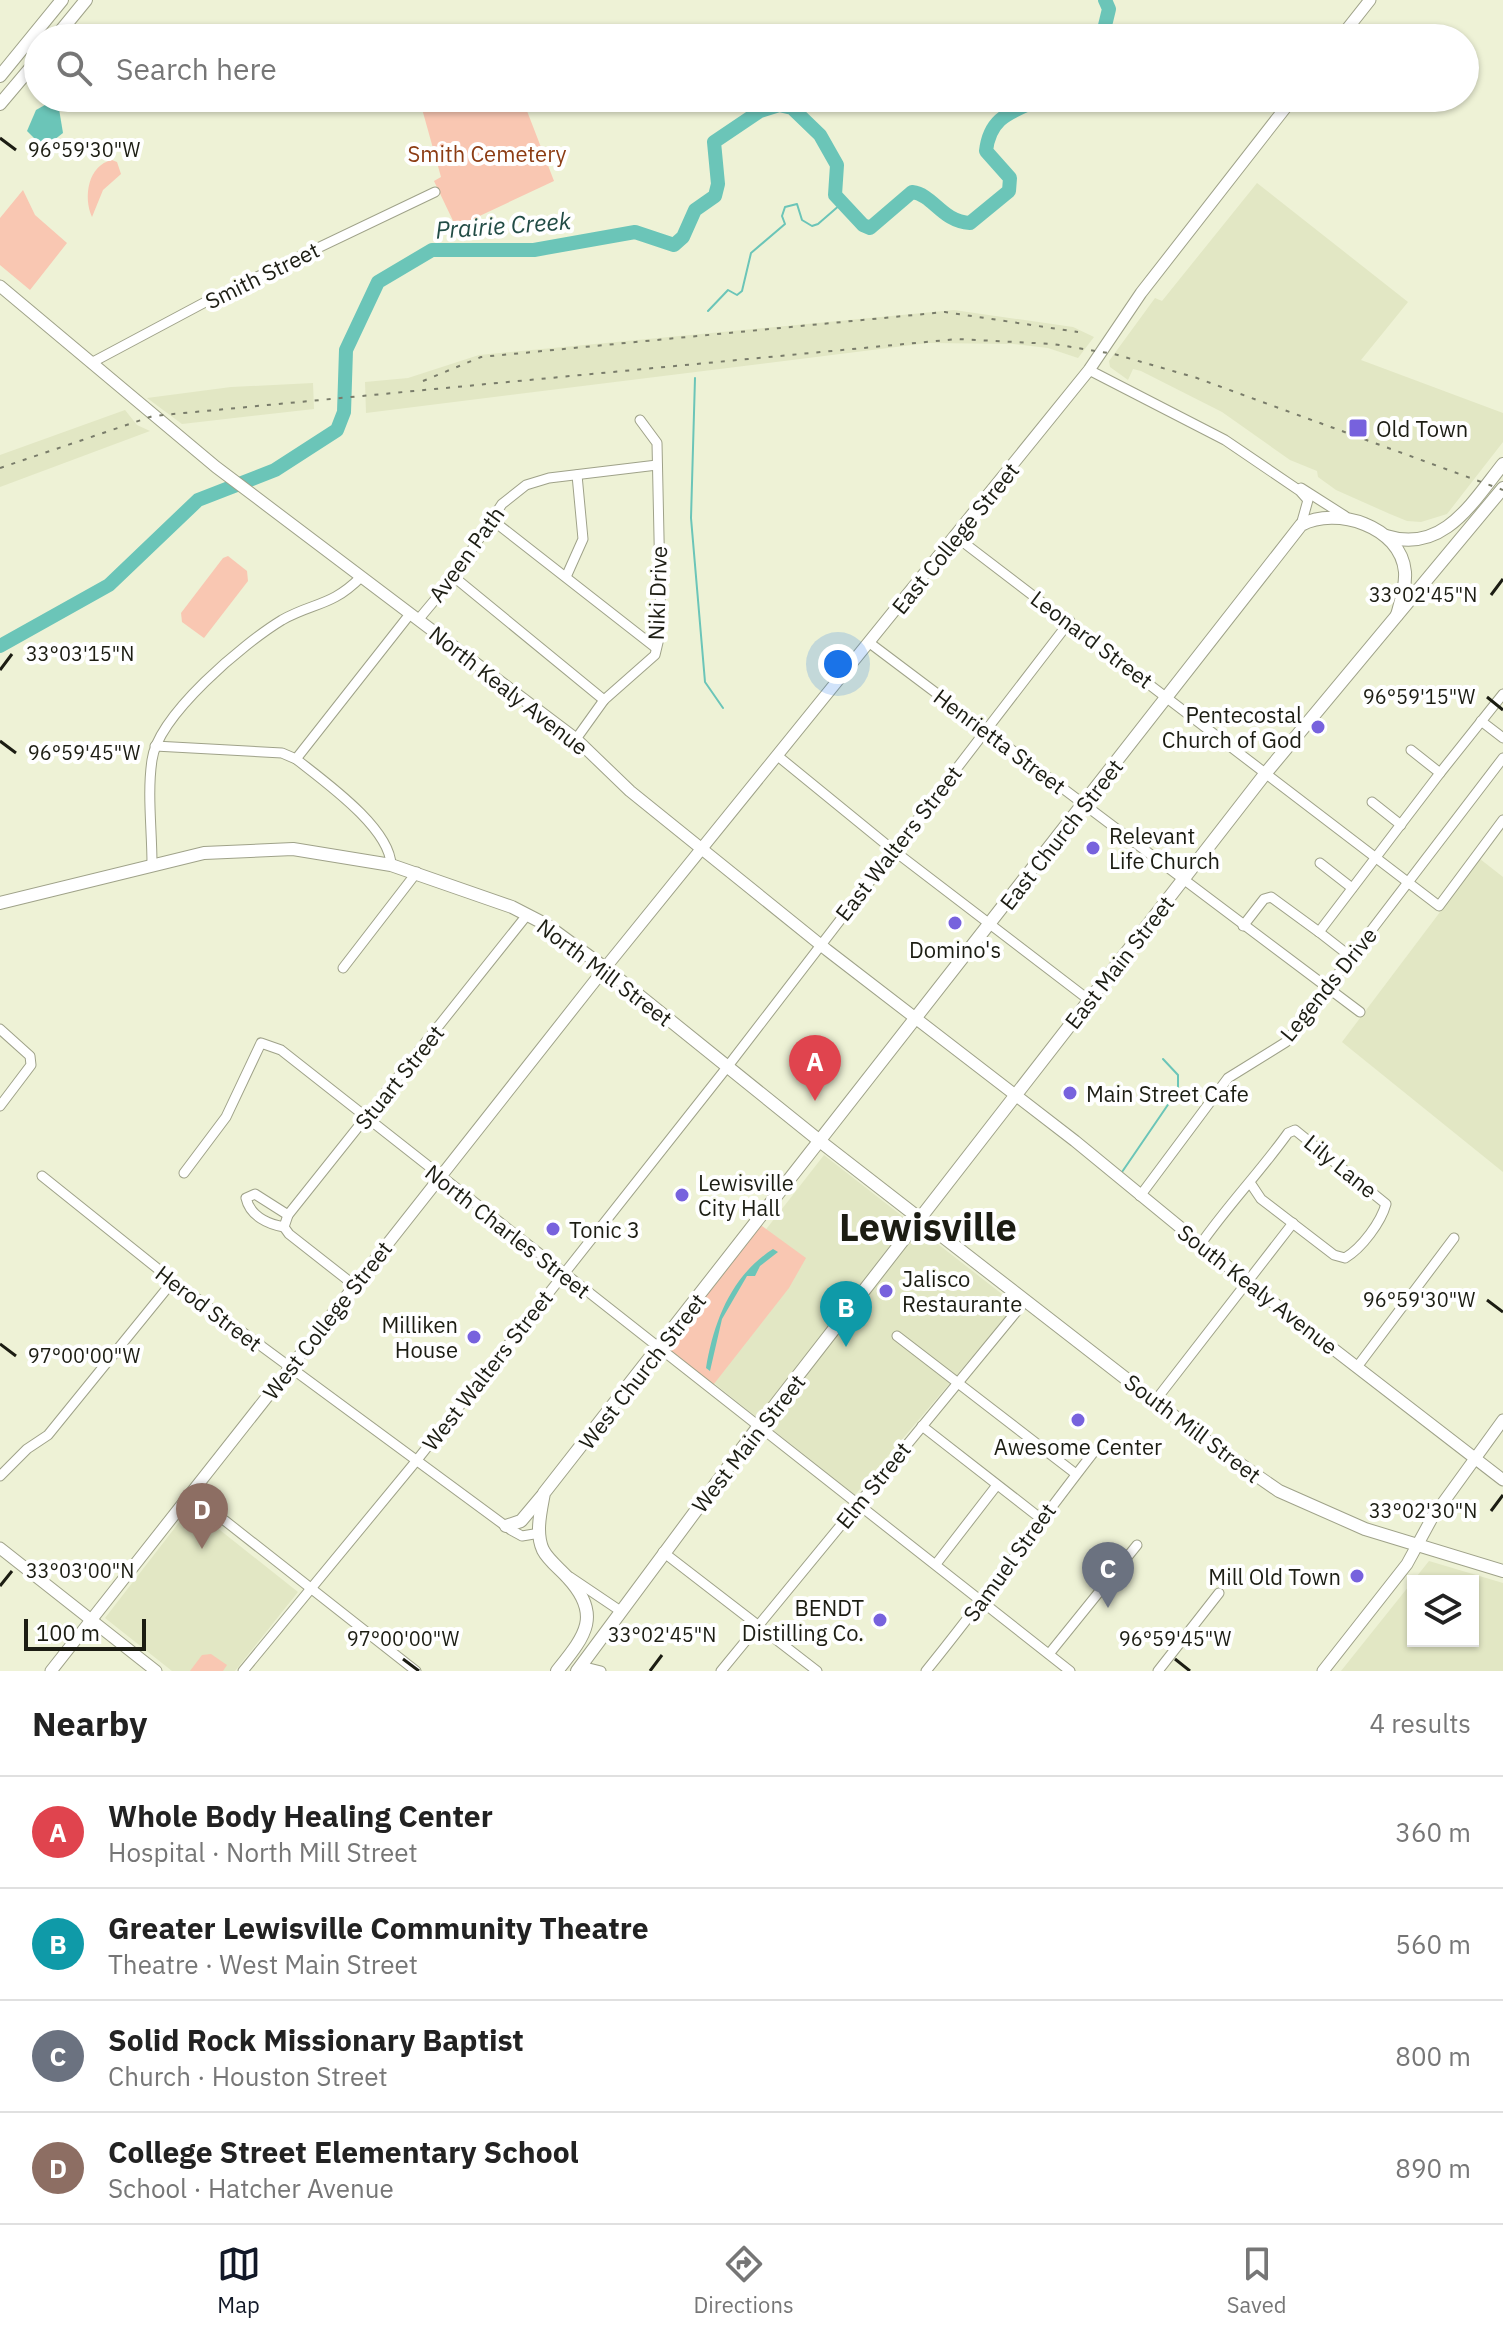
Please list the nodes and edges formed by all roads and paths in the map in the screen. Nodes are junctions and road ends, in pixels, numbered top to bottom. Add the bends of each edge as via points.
1 (62, 0) edge
2 (86, 0) edge
3 (1370, 0) edge
4 (42, 24) edge
5 (66, 24) edge
6 (1351, 24) edge
7 (24, 47) edge
8 (0, 76) edge
9 (24, 76) edge
10 (0, 104) edge
11 (1282, 112) edge
12 (435, 192) dead end
13 (0, 286) edge
14 (91, 363) junction
15 (1089, 370) junction
16 (640, 420) dead end
17 (1503, 464) edge
18 (657, 465) junction
19 (577, 475) junction
20 (1291, 484) junction
21 (1503, 488) edge
22 (1345, 516) junction
23 (491, 519) junction
24 (1301, 525) junction
25 (1383, 535) junction
26 (955, 536) junction
27 (361, 577) junction
28 (454, 577) junction
29 (566, 577) junction
30 (1397, 615) junction
31 (414, 617) junction
32 (1070, 621) junction
33 (871, 644) junction
34 (656, 648) junction
35 (1503, 694) edge
36 (1168, 696) junction
37 (604, 700) junction
38 (1481, 721) junction
39 (985, 731) junction
40 (1503, 738) edge
41 (576, 739) junction
42 (155, 746) junction
43 (1411, 750) dead end
44 (779, 757) junction
45 (1503, 758) edge
46 (296, 759) junction
47 (1440, 773) junction
48 (1265, 774) junction
49 (1372, 802) dead end
50 (1084, 805) junction
51 (1503, 820) edge
52 (1401, 825) junction
53 (704, 848) junction
54 (893, 850) junction
55 (1375, 858) junction
56 (1320, 863) dead end
57 (152, 864) junction
58 (391, 865) junction
59 (417, 872) junction
60 (1183, 881) junction
61 (1408, 883) junction
62 (1352, 888) junction
63 (0, 903) edge
64 (527, 915) junction
65 (990, 925) junction
66 (1243, 926) junction
67 (1319, 932) junction
68 (820, 943) junction
69 (1351, 957) junction
70 (343, 968) dead end
71 (605, 968) junction
72 (1327, 988) junction
73 (1089, 1000) junction
74 (1360, 1012) dead end
75 (916, 1018) junction
76 (0, 1029) edge
77 (728, 1066) junction
78 (1016, 1095) junction
79 (0, 1106) edge
80 (366, 1119) junction
81 (821, 1142) junction
82 (184, 1173) dead end
83 (42, 1176) dead end
84 (439, 1178) junction
85 (1251, 1184) junction
86 (1140, 1196) junction
87 (288, 1215) junction
88 (921, 1217) junction
89 (1293, 1223) junction
90 (284, 1227) junction
91 (1454, 1238) dead end
92 (1200, 1245) junction
93 (564, 1272) junction
94 (173, 1281) junction
95 (1248, 1283) junction
96 (354, 1285) junction
97 (1026, 1300) junction
98 (897, 1336) dead end
99 (659, 1350) junction
100 (290, 1367) junction
101 (1357, 1367) junction
102 (957, 1383) junction
103 (1155, 1401) junction
104 (1503, 1420) edge
105 (922, 1426) junction
106 (758, 1427) junction
107 (1093, 1453) dead end
108 (1474, 1458) junction
109 (417, 1460) junction
110 (1076, 1474) junction
111 (0, 1476) edge
112 (1503, 1480) edge
113 (997, 1485) junction
114 (544, 1493) junction
115 (191, 1494) junction
116 (858, 1504) junction
117 (1040, 1518) junction
118 (506, 1526) junction
119 (540, 1533) junction
120 (1137, 1545) dead end
121 (1418, 1546) junction
122 (0, 1548) edge
123 (663, 1552) junction
124 (936, 1564) junction
125 (561, 1571) junction
126 (1503, 1571) edge
127 (310, 1587) junction
128 (1219, 1593) dead end
129 (983, 1601) junction
130 (619, 1610) junction
131 (92, 1621) junction
132 (759, 1627) junction
133 (1049, 1654) junction
134 (579, 1668) edge
135 (51, 1671) edge
136 (156, 1671) edge
137 (243, 1671) edge
138 (416, 1671) edge
139 (557, 1671) edge
140 (601, 1671) edge
141 (721, 1671) edge
142 (817, 1671) edge
143 (926, 1671) edge
144 (1070, 1671) edge
145 (1158, 1671) edge
146 (1323, 1671) edge

1 - 4 main road
2 - 5 main road
3 - 6 street
7 - 8 main road
9 - 10 main road
11 - 15 street, East College Street via 1141,293
12 - 14 street, Smith Street
13 - 14 street, North Kealy Avenue
14 - 27 street, North Kealy Avenue
15 - 20 street via 1225,440
15 - 26 street, East College Street
16 - 18 street, Niki Drive via 657,443
17 - 25 main road via 1457,522 1440,533 1404,541
18 - 19 street, Aveen Path
18 - 34 street, Niki Drive via 661,630
19 - 23 street, Aveen Path via 526,485
19 - 29 street via 583,539
20 - 22 street
20 - 24 street via 1308,500
21 - 30 main road, East Main Street
22 - 24 main road
22 - 25 main road
23 - 28 street, Aveen Path
23 - 29 street
24 - 36 main road, East Church Street
25 - 30 main road via 1405,569
26 - 32 street, Leonard Street
26 - 33 street, East College Street
27 - 31 street, North Kealy Avenue
27 - 42 street via 336,600 291,616 200,686
28 - 31 street, Aveen Path
28 - 37 street
29 - 34 street
30 - 48 main road, East Main Street
31 - 41 street, North Kealy Avenue
31 - 46 street, Aveen Path
32 - 36 street, Leonard Street
32 - 39 street, East Walters Street
33 - 39 street, Henrietta Street
33 - 44 street, East College Street
34 - 37 street, Niki Drive via 640,671
35 - 38 street
36 - 48 street, Leonard Street
36 - 50 main road, East Church Street
37 - 41 street, Niki Drive
38 - 40 street
38 - 47 street
39 - 50 street, Henrietta Street
39 - 54 street, East Walters Street
41 - 53 street, North Kealy Avenue via 630,791
42 - 46 street via 282,753
42 - 57 street
43 - 47 street
44 - 53 street, East College Street
44 - 54 street
45 - 61 street, Legends Drive
46 - 58 street via 378,832
47 - 52 street
48 - 55 street, Leonard Street
48 - 60 main road, East Main Street
49 - 52 street
50 - 60 street, Henrietta Street
50 - 65 main road, East Church Street
51 - 61 street, Leonard Street via 1439,906
52 - 55 street
53 - 68 street, North Kealy Avenue
53 - 71 street, East College Street
54 - 65 street
54 - 68 street, East Walters Street
55 - 61 street, Leonard Street
55 - 62 street
56 - 62 street
57 - 58 main road, North Mill Street via 204,853 293,849
57 - 63 main road, North Mill Street
58 - 59 main road, North Mill Street
59 - 64 main road, North Mill Street
59 - 70 street
60 - 66 street, Henrietta Street
60 - 73 main road, East Main Street
61 - 69 street, Legends Drive
62 - 67 street
64 - 71 main road, North Mill Street
64 - 80 street, Stuart Street
65 - 73 street
65 - 75 main road, East Church Street
66 - 67 street via 1271,897
66 - 72 street, Henrietta Street
67 - 69 street
68 - 75 street, North Kealy Avenue
68 - 77 street, East Walters Street
69 - 72 street, Legends Drive
71 - 77 main road, North Mill Street
71 - 84 street, West College Street
72 - 74 street, Henrietta Street
72 - 86 street, Legends Drive via 1286,1042 1228,1078
73 - 78 main road, East Main Street
75 - 78 street, North Kealy Avenue
75 - 81 main road, East Church Street
76 - 79 street via 30,1056 31,1065
77 - 81 main road, North Mill Street
77 - 93 street, West Walters Street
78 - 86 street, South Kealy Avenue
78 - 88 main road, East Main Street
80 - 82 street, North Charles Street via 281,1050 261,1043 226,1117
80 - 84 street, North Charles Street
80 - 87 street, Stuart Street
81 - 88 main road, North Mill Street
81 - 99 main road, West Church Street
83 - 94 street, Herod Street
84 - 93 street, North Charles Street
84 - 96 street, West College Street
85 - 89 street, Lily Lane via 1261,1199
85 - 89 street, Lily Lane via 1295,1130 1386,1204 1383,1215 1345,1258
85 - 92 street via 1231,1201
86 - 92 street, South Kealy Avenue
87 - 90 street, Stuart Street
87 - 90 street via 255,1194 246,1198 262,1220
88 - 97 main road, South Mill Street
88 - 106 main road, West Main Street
89 - 95 street
90 - 96 street
91 - 101 street
92 - 95 street, South Kealy Avenue
93 - 99 street, North Charles Street
93 - 109 street, West Walters Street
94 - 100 street, Herod Street
94 - 111 street via 48,1435
95 - 101 street, South Kealy Avenue
95 - 103 street
96 - 100 street, West College Street
97 - 102 street, Elm Street
97 - 103 main road, South Mill Street
98 - 102 street
99 - 106 street, North Charles Street
99 - 114 main road, West Church Street
100 - 109 street, Herod Street
100 - 115 street, West College Street
101 - 108 street, South Kealy Avenue
102 - 105 street, Elm Street
102 - 110 street
103 - 121 main road, South Mill Street via 1288,1496
104 - 108 street
105 - 113 street
105 - 116 street, Elm Street
106 - 116 street, North Charles Street
106 - 123 main road, West Main Street
107 - 110 street, Samuel Street
108 - 112 street, South Kealy Avenue
108 - 121 street
109 - 118 street, Herod Street
109 - 127 street, West Walters Street
110 - 117 street, Samuel Street
113 - 117 street
113 - 124 street
114 - 118 main road, West Church Street via 521,1521
114 - 119 main road
115 - 127 street
115 - 131 street, West College Street
116 - 124 street, North Charles Street
116 - 132 street, Elm Street
117 - 129 street, Samuel Street
118 - 119 street, Herod Street via 522,1536
119 - 125 main road via 543,1550
120 - 133 street
121 - 126 main road, South Mill Street
121 - 146 street
122 - 131 street
123 - 130 main road, West Main Street
123 - 132 street
124 - 129 street, North Charles Street
125 - 130 street
125 - 139 main road via 579,1590 588,1611 584,1634
127 - 137 street, West Walters Street
127 - 138 street
128 - 145 street
129 - 133 street, North Charles Street
129 - 143 street, Samuel Street
130 - 134 main road, West Main Street
131 - 135 street, West College Street
131 - 136 street
132 - 141 street, Elm Street
132 - 142 street
133 - 144 street, North Charles Street
134 - 140 street

